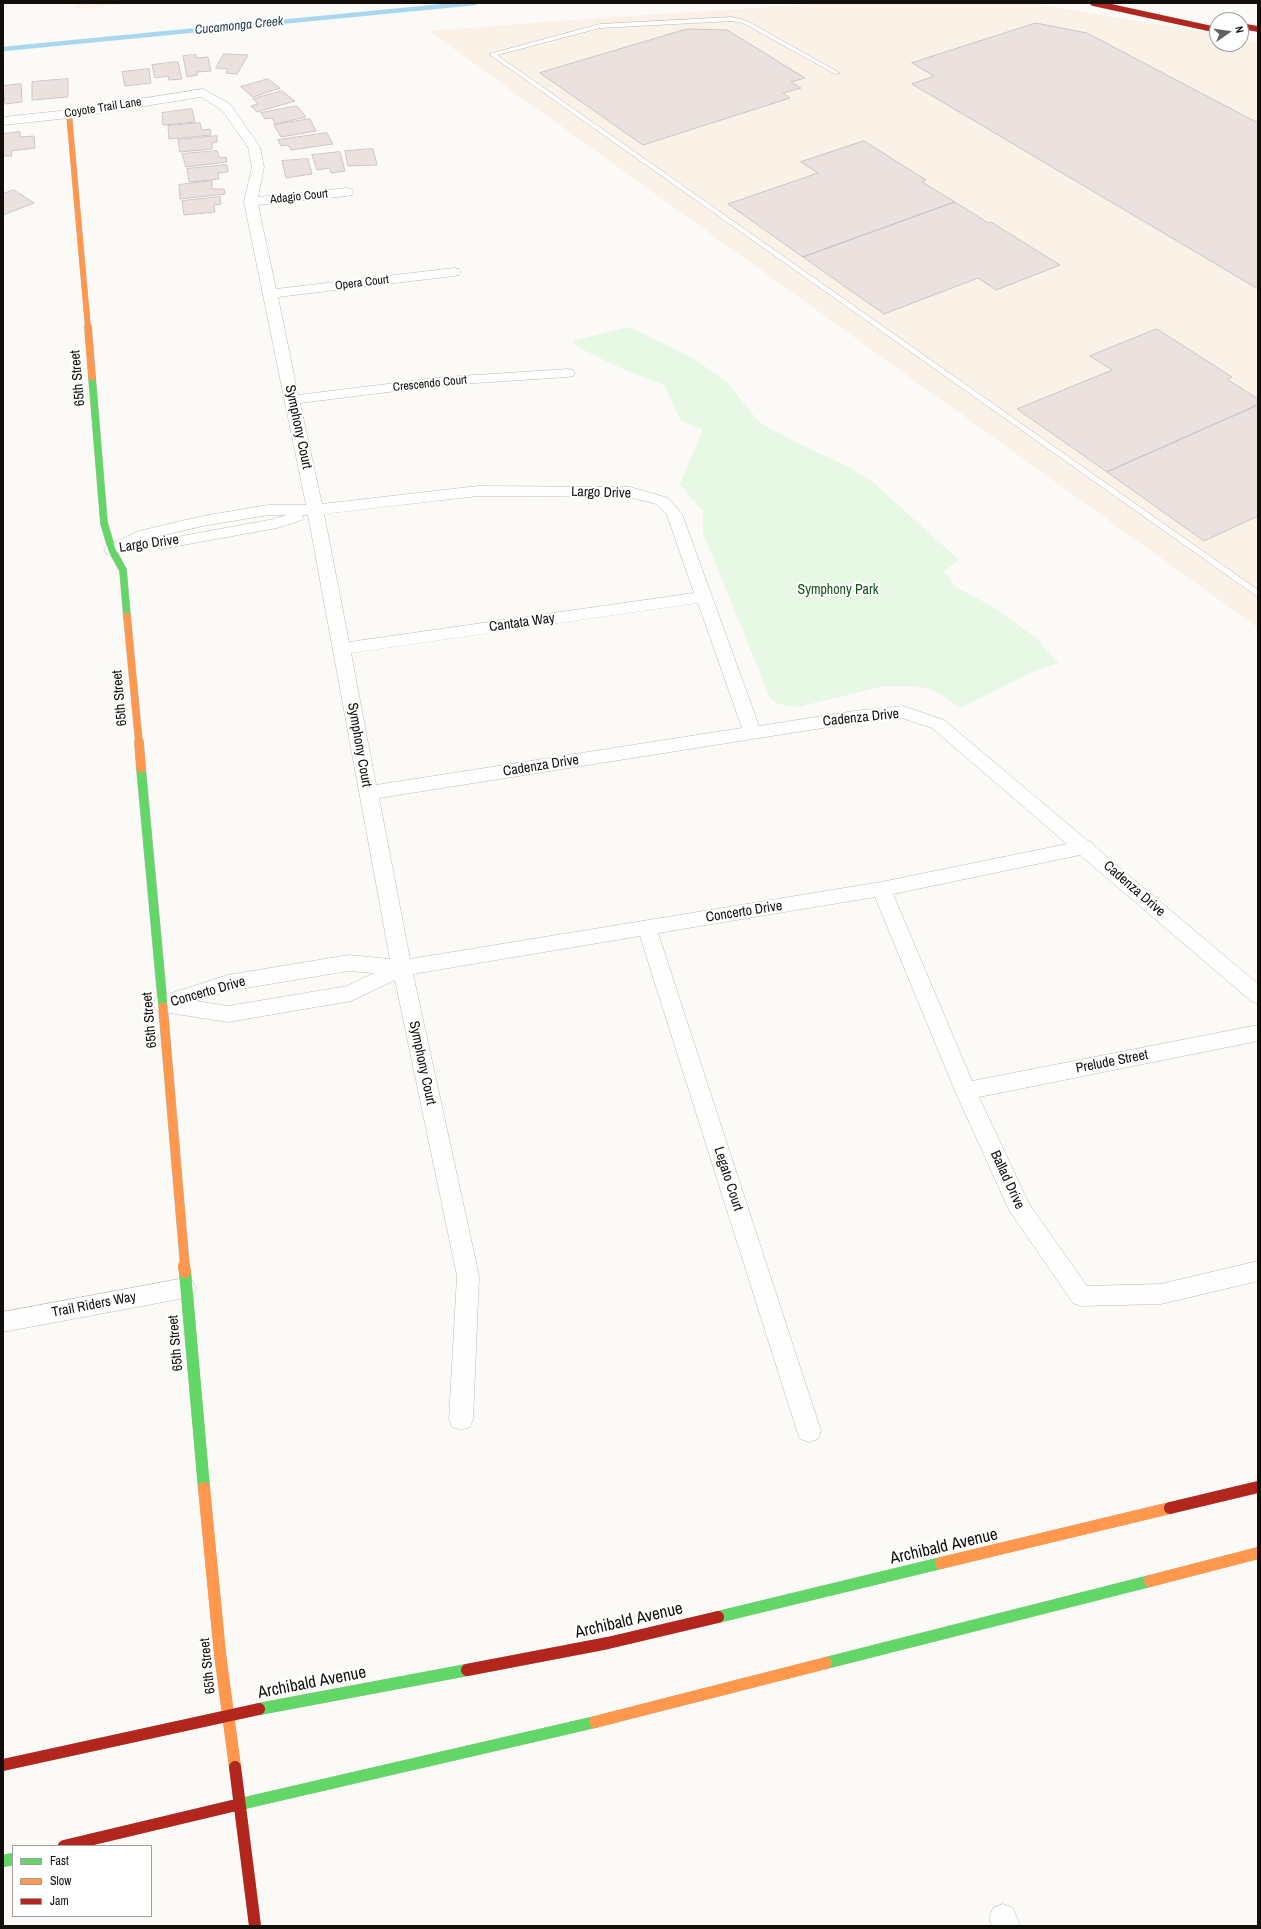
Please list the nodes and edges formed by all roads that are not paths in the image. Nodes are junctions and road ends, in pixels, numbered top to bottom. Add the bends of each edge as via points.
1 (1093, 3) edge
2 (1136, 3) edge
3 (1209, 19) edge
4 (1209, 28) edge
5 (838, 73) dead end
6 (203, 93) joint
7 (69, 114) junction
8 (3, 121) edge
9 (347, 192) dead end
10 (251, 202) junction
11 (454, 272) dead end
12 (270, 294) junction
13 (568, 373) dead end
14 (292, 400) junction
15 (315, 510) junction
16 (112, 550) junction
17 (1258, 594) edge
18 (703, 597) junction
19 (341, 649) junction
20 (753, 733) junction
21 (368, 793) junction
22 (1085, 847) junction
23 (881, 889) junction
24 (646, 928) junction
25 (402, 968) junction
26 (1258, 996) edge
27 (163, 1004) junction
28 (1258, 1033) edge
29 (966, 1091) junction
30 (1258, 1271) edge
31 (186, 1288) junction
32 (3, 1322) edge
33 (461, 1419) dead end
34 (809, 1431) dead end
35 (1258, 1487) edge
36 (1258, 1553) edge
37 (228, 1715) junction
38 (3, 1766) edge
39 (240, 1804) junction
40 (68, 1845) edge
41 (255, 1926) edge

1 - 4 street
2 - 3 street
5 - 17 lane via 745,22 732,19 600,26 492,54
6 - 7 street, Coyote Trail Lane
6 - 10 street, Symphony Court via 226,107 254,147 258,167
7 - 8 street, Coyote Trail Lane
7 - 16 street, 65th Street via 104,523
9 - 10 street, Adagio Court
10 - 12 street, Symphony Court
11 - 12 street, Opera Court
12 - 14 street, Symphony Court
13 - 14 street, Crescendo Court via 445,381
14 - 15 street, Symphony Court
15 - 16 street, Largo Drive via 277,523
15 - 18 street, Largo Drive via 478,491 630,492 662,501 674,514
15 - 19 street, Symphony Court
16 - 27 street, 65th Street via 122,570
18 - 19 street, Cantata Way
18 - 20 street, Largo Drive
19 - 21 street, Symphony Court
20 - 21 street, Cadenza Drive
20 - 22 street, Cadenza Drive via 903,712 938,724
21 - 25 street, Symphony Court
22 - 23 street, Concerto Drive
22 - 26 street, Cadenza Drive
23 - 24 street, Concerto Drive
23 - 29 street, Ballad Drive
24 - 25 street, Concerto Drive
24 - 34 street, Legato Court
25 - 27 street, Concerto Drive via 349,963 228,983
25 - 27 street, Concerto Drive via 351,993 228,1014
25 - 33 street, Symphony Court via 468,1276
27 - 31 street, 65th Street
28 - 29 street, Prelude Street
29 - 30 street, Ballad Drive via 1020,1210 1081,1296 1161,1294
31 - 32 street, Trail Riders Way
31 - 37 street, 65th Street via 205,1503
35 - 37 street, Archibald Avenue via 608,1643
36 - 39 street via 569,1729
37 - 38 street, Archibald Avenue
37 - 39 street, 65th Street
39 - 40 street
39 - 41 street, 65th Street

